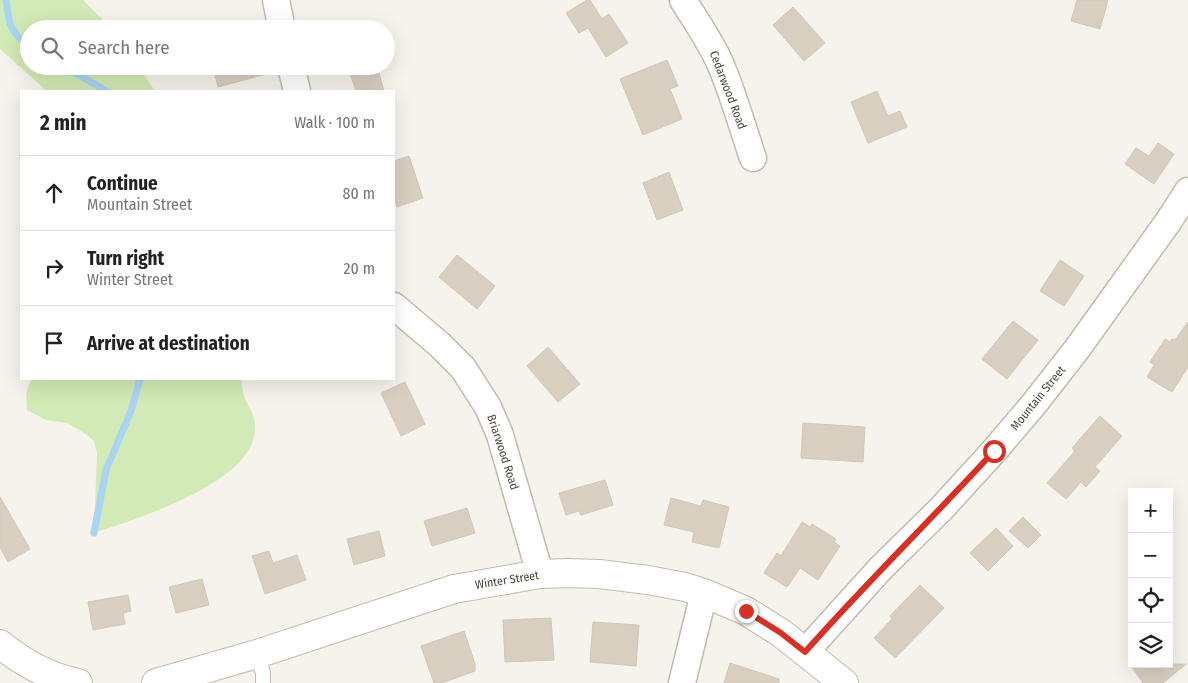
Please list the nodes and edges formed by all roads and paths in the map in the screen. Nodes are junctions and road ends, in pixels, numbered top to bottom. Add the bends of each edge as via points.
1 (276, 0) edge
2 (682, 0) edge
3 (280, 20) edge
4 (293, 75) edge
5 (297, 90) edge
6 (753, 158) dead end
7 (1188, 191) edge
8 (395, 307) edge
9 (540, 574) junction
10 (704, 593) junction
11 (0, 644) edge
12 (805, 652) junction
13 (257, 654) junction
14 (56, 679) edge
15 (156, 683) edge
16 (263, 683) edge
17 (682, 683) edge
18 (844, 683) edge

1 - 3 street
2 - 6 street, Cedarwood Road via 719,62
4 - 5 street
7 - 12 street, Mountain Street via 1077,349 1034,404 941,509 881,568
8 - 9 street, Briarwood Road via 458,362 488,407 500,435
9 - 10 street, Winter Street via 632,577
9 - 13 street, Winter Street via 454,589
10 - 12 street, Winter Street via 746,611
10 - 17 street
11 - 14 street
12 - 18 street, Winter Street
13 - 15 street, Winter Street
13 - 16 lane

